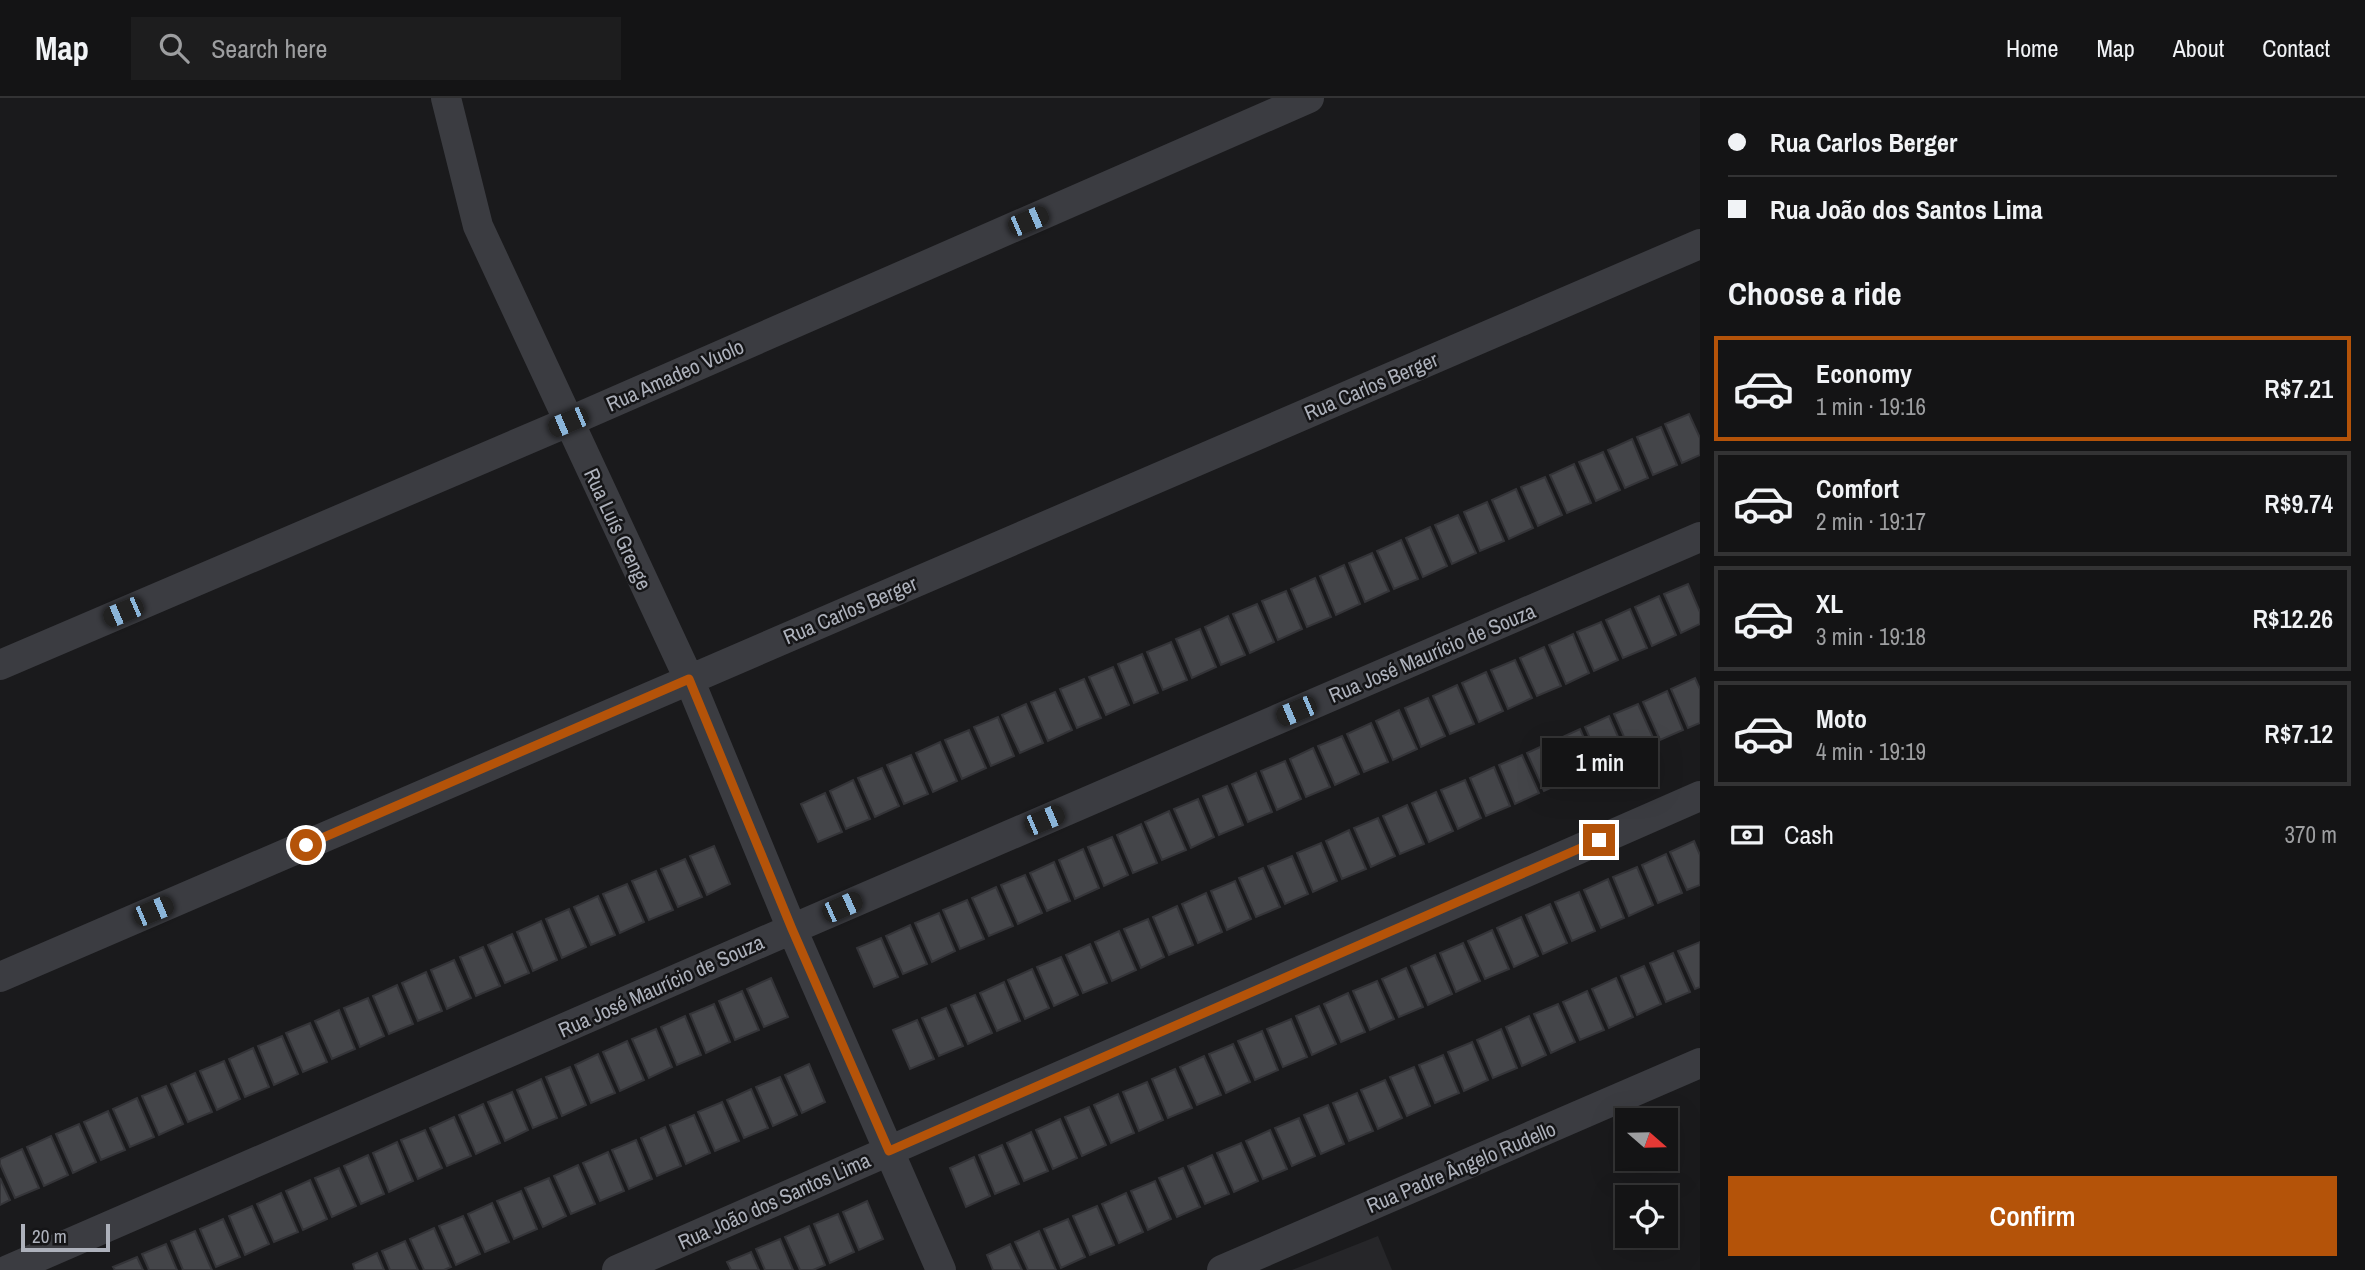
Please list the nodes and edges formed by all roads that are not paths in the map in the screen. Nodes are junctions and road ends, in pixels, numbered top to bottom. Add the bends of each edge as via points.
1 (446, 98) edge
2 (1309, 98) edge
3 (1700, 244) edge
4 (568, 422) junction
5 (1700, 537) edge
6 (0, 665) edge
7 (689, 679) junction
8 (1700, 796) edge
9 (792, 929) junction
10 (0, 977) edge
11 (1700, 1063) edge
12 (889, 1151) junction
13 (8, 1270) edge
14 (617, 1270) edge
15 (942, 1270) edge
16 (1222, 1270) edge

1 - 4 street, Rua Luís Grenge via 478,226
2 - 4 street, Rua Amadeo Vuolo
3 - 7 street, Rua Carlos Berger
4 - 6 street, Rua Amadeo Vuolo
4 - 7 street, Rua Luís Grenge
5 - 9 street, Rua José Maurício de Souza
7 - 9 street, Rua Luís Grenge
7 - 10 street, Rua Carlos Berger
8 - 12 street, Rua João dos Santos Lima
9 - 12 street, Rua Luís Grenge
9 - 13 street, Rua José Maurício de Souza
11 - 16 street, Rua Padre Ângelo Rudello
12 - 14 street, Rua João dos Santos Lima
12 - 15 street, Rua Luís Grenge

